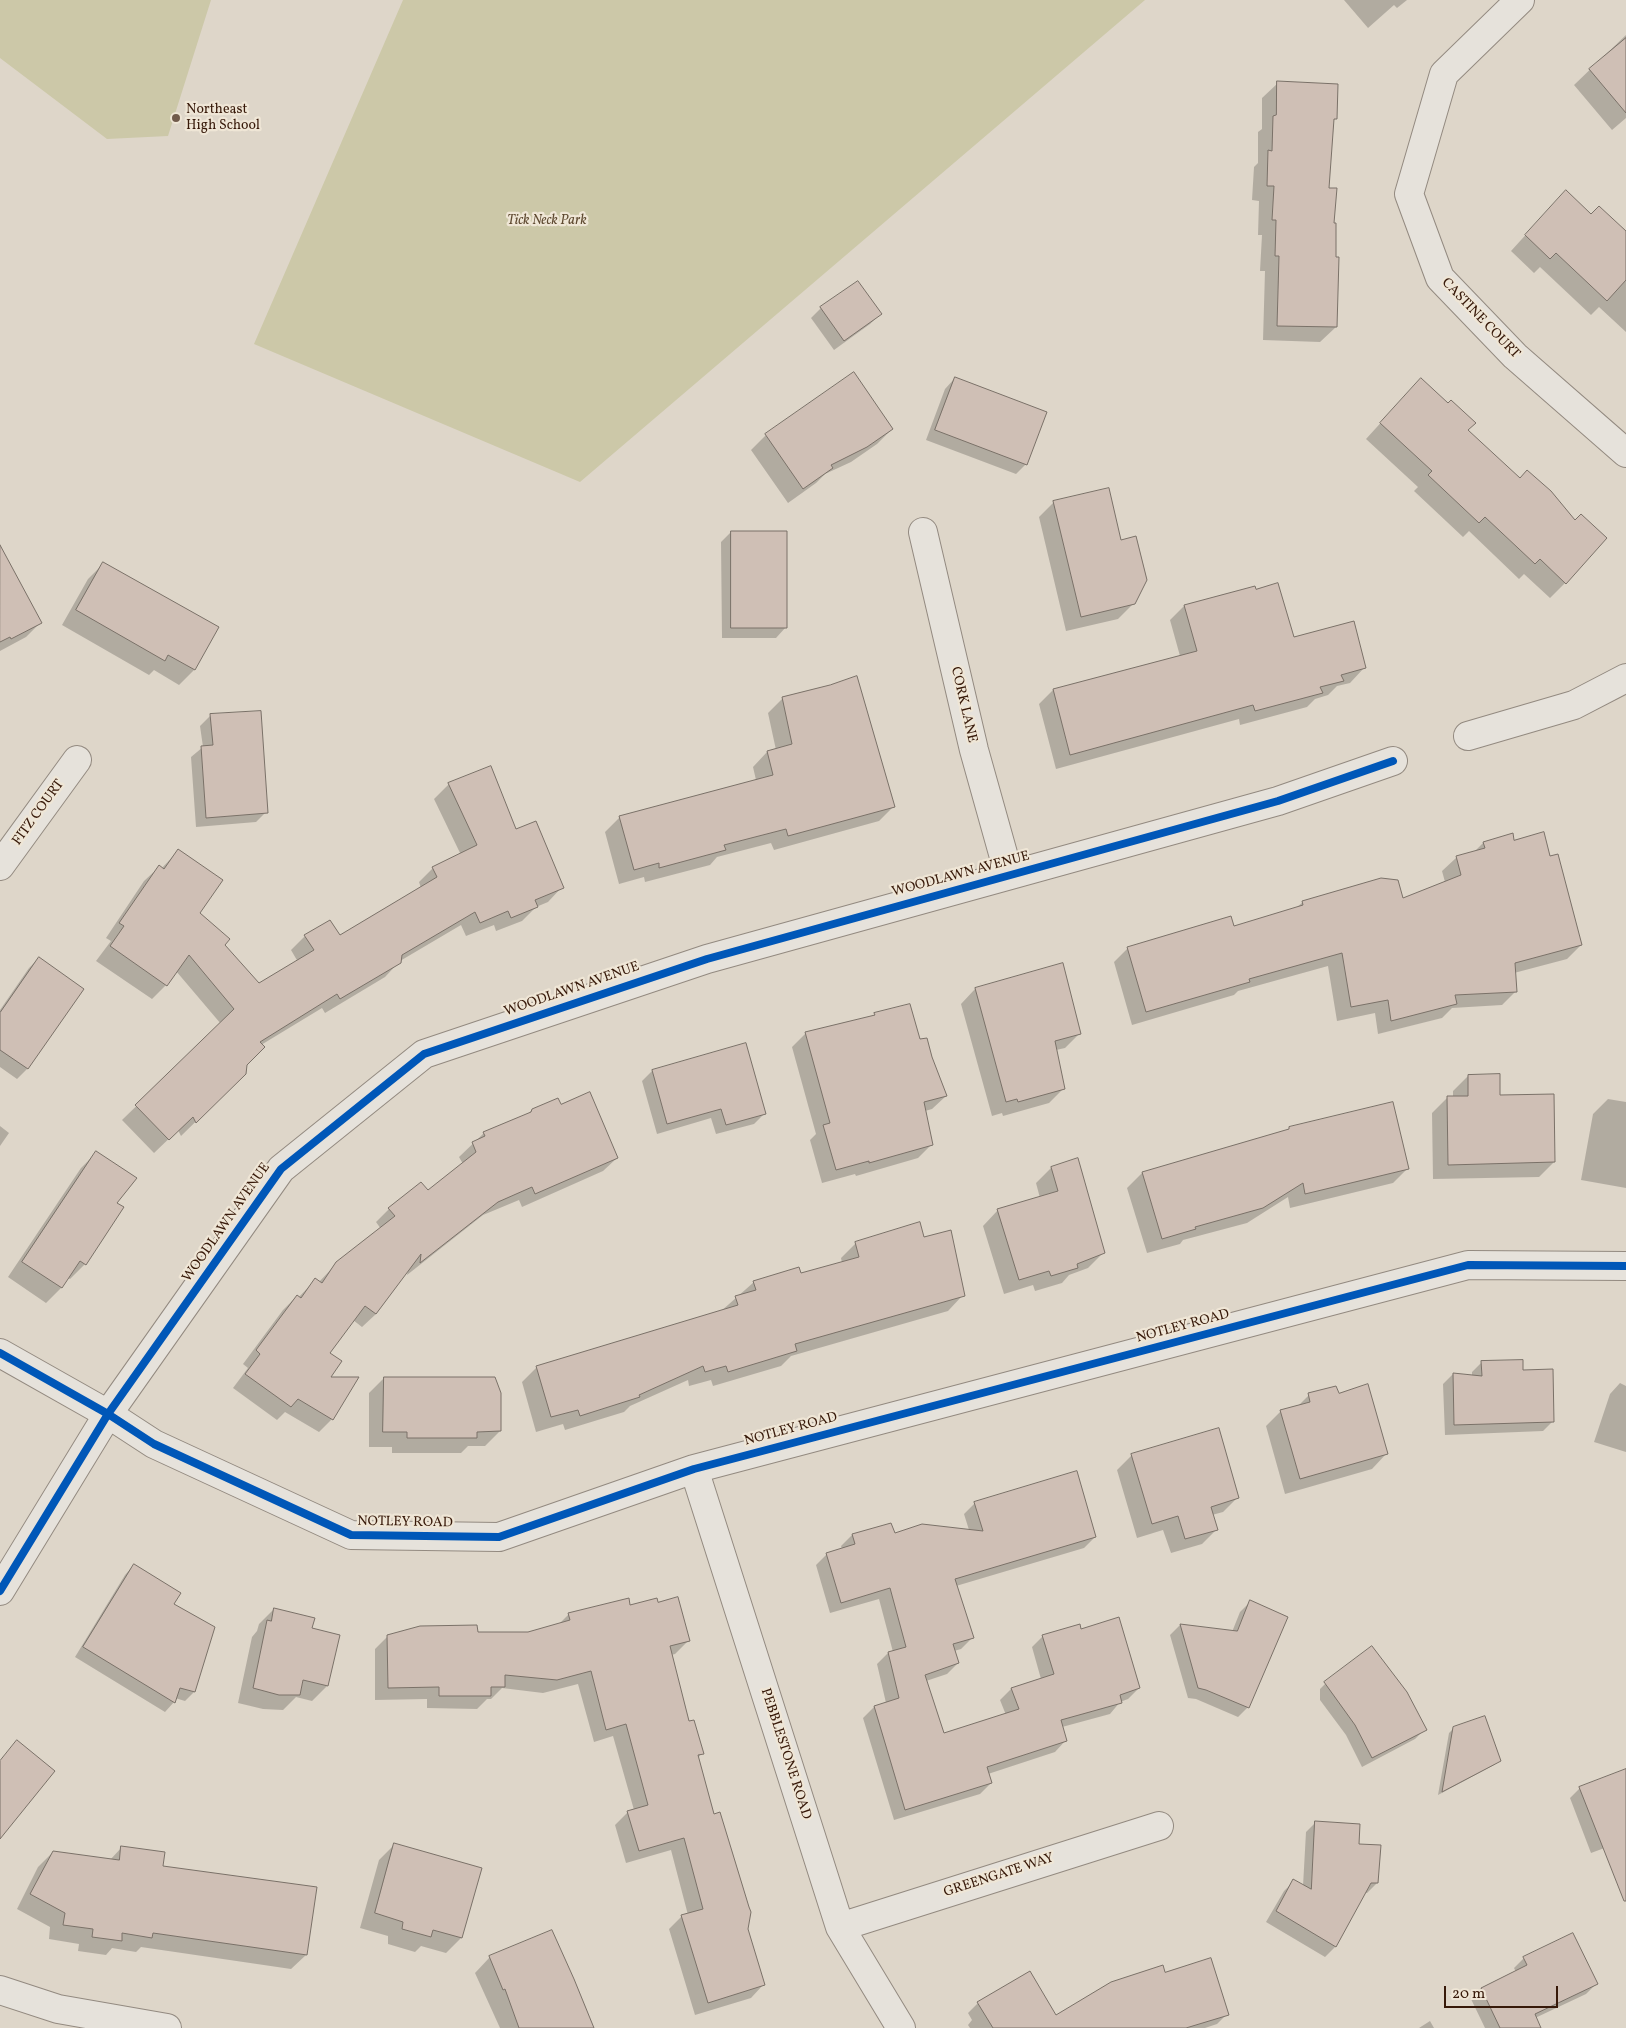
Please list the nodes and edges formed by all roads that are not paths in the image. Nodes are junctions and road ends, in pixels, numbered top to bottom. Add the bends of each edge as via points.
1 (1520, 0) edge
2 (1626, 453) edge
3 (923, 532) dead end
4 (1626, 678) edge
5 (1468, 736) dead end
6 (77, 760) dead end
7 (1393, 761) dead end
8 (0, 866) edge
9 (1009, 875) junction
10 (1626, 1266) edge
11 (0, 1353) edge
12 (108, 1414) junction
13 (694, 1469) junction
14 (0, 1591) edge
15 (1159, 1826) dead end
16 (840, 1927) junction
17 (0, 1990) edge
18 (167, 2028) edge
19 (901, 2028) edge

1 - 2 street, CASTINE COURT via 1444,74 1409,194 1440,278 1514,356
3 - 9 street, CORK LANE via 974,750
4 - 5 street via 1574,705
6 - 8 street, FITZ COURT
7 - 9 street, WOODLAWN AVENUE via 1278,801
9 - 12 street, WOODLAWN AVENUE via 707,958 424,1054 281,1168
10 - 13 street, NOTLEY ROAD via 1468,1264
11 - 12 street, NOTLEY ROAD
12 - 13 street, NOTLEY ROAD via 154,1444 351,1535 499,1537
12 - 14 street, WOODLAWN AVENUE
13 - 16 street, PEBBLESTONE ROAD
15 - 16 street, GREENGATE WAY
16 - 19 street, PEBBLESTONE ROAD
17 - 18 street via 58,2009

